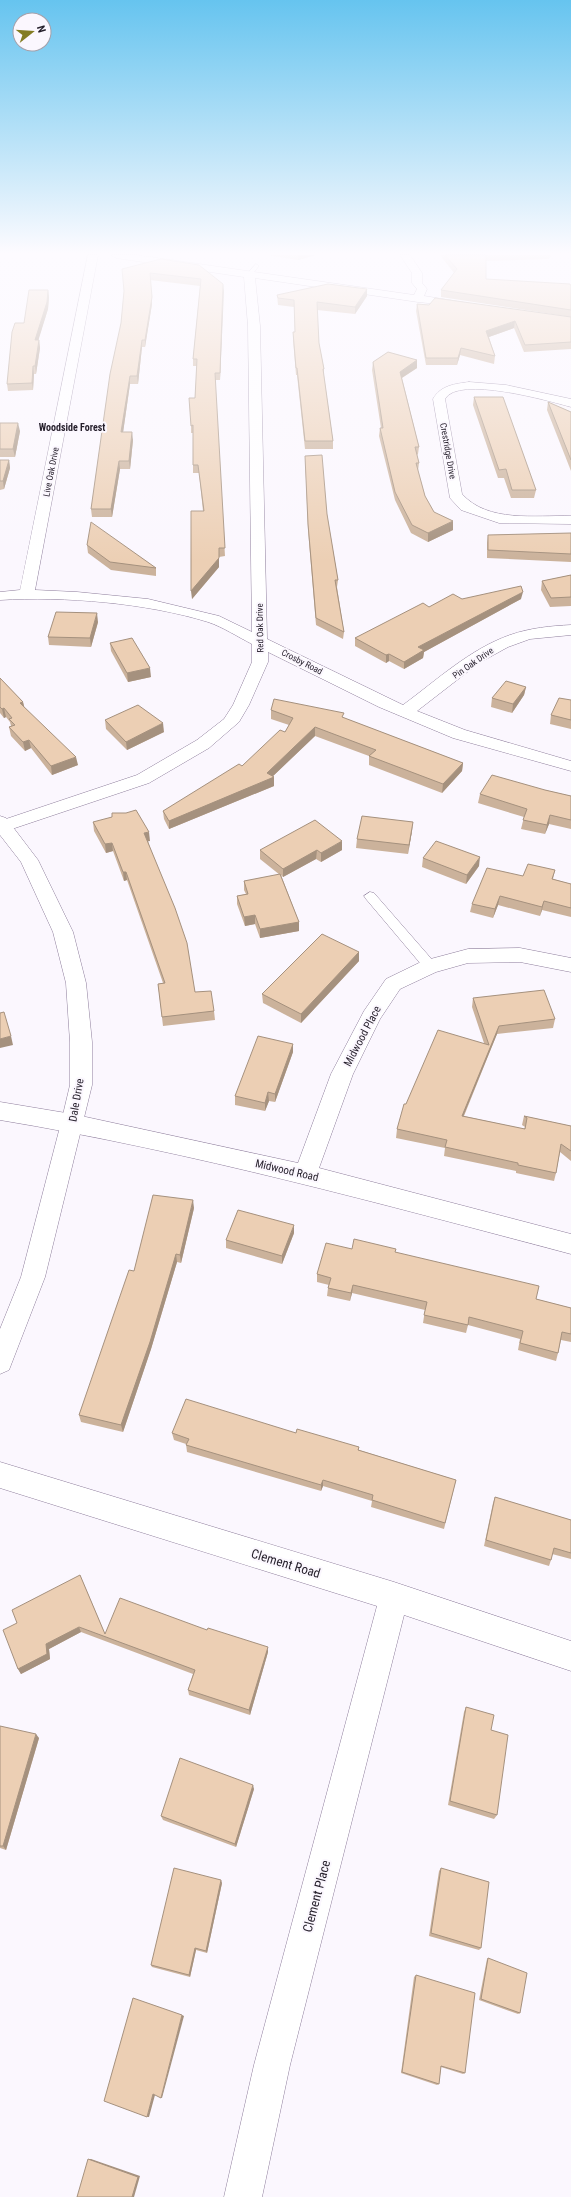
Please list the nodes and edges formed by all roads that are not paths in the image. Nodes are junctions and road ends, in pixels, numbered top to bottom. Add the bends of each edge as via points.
1 (73, 358) edge
2 (255, 358) edge
3 (571, 403) edge
4 (571, 520) edge
5 (27, 594) junction
6 (0, 596) edge
7 (571, 630) edge
8 (260, 641) junction
9 (406, 711) junction
10 (571, 766) edge
11 (1, 824) edge
12 (370, 896) dead end
13 (571, 965) edge
14 (430, 966) junction
15 (0, 1110) edge
16 (72, 1123) junction
17 (305, 1174) junction
18 (571, 1244) edge
19 (0, 1362) edge
20 (0, 1474) edge
21 (394, 1597) junction
22 (571, 1656) edge
23 (243, 2197) edge

1 - 5 street, Live Oak Drive
2 - 8 street, Red Oak Drive
3 - 4 street, Crestridge Drive via 484,386 457,387 444,392 439,399 456,495 466,507 500,519
5 - 6 street, Crosby Road
5 - 8 street, Crosby Road via 77,596 148,604 214,619
7 - 9 street, Pin Oak Drive via 515,638 490,650
8 - 9 street, Crosby Road via 385,704
8 - 11 street, Red Oak Drive via 260,662 241,705 230,722 204,744 143,779
9 - 10 street, Crosby Road via 459,734
11 - 16 street, Dale Drive via 29,860 63,932 76,983 81,1042 81,1085
12 - 14 lane
13 - 14 street, Midwood Place via 520,955 468,956
14 - 17 street, Midwood Place via 393,984 370,1016 342,1074
15 - 16 street, Midwood Road
16 - 17 street, Midwood Road
16 - 19 street, Dale Drive via 33,1277
17 - 18 street, Midwood Road
20 - 21 street, Clement Road
21 - 22 street, Clement Road
21 - 23 street, Clement Place via 274,2057

